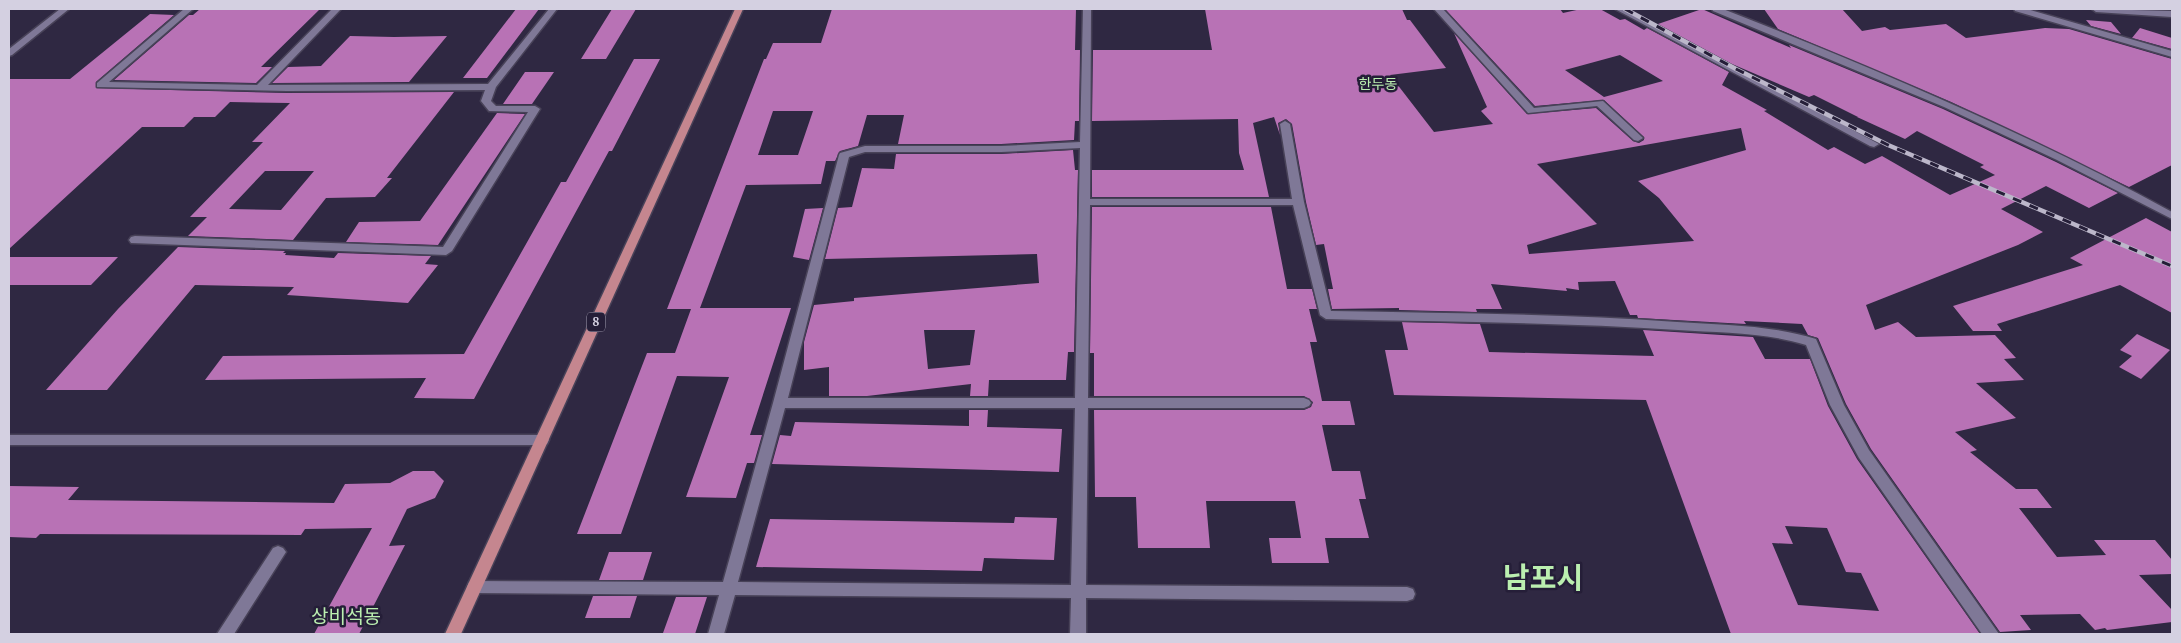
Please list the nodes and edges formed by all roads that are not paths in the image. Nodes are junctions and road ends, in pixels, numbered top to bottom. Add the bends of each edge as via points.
1 (65, 9) edge
2 (189, 9) edge
3 (338, 9) edge
4 (553, 9) edge
5 (738, 9) edge
6 (1087, 9) edge
7 (1438, 9) edge
8 (1619, 9) edge
9 (1716, 9) edge
10 (2018, 9) edge
11 (2096, 9) edge
12 (2172, 14) edge
13 (9, 53) edge
14 (2172, 54) edge
15 (261, 86) junction
16 (492, 87) junction
17 (1285, 124) dead end
18 (1638, 138) dead end
19 (1874, 144) dead end
20 (1084, 145) junction
21 (1084, 202) junction
22 (1298, 202) junction
23 (2172, 216) edge
24 (135, 240) dead end
25 (1083, 402) junction
26 (780, 403) junction
27 (1304, 403) dead end
28 (9, 440) edge
29 (542, 440) junction
30 (278, 552) dead end
31 (475, 587) junction
32 (729, 589) junction
33 (1079, 591) junction
34 (1407, 594) dead end
35 (225, 634) edge
36 (453, 634) edge
37 (716, 634) edge
38 (1078, 634) edge
39 (1991, 634) edge

1 - 13 street
2 - 15 street via 100,84
3 - 15 street
4 - 16 street
5 - 29 main road, 8
6 - 20 street
7 - 18 street via 1532,111 1599,103
8 - 19 street
9 - 23 street via 1839,57 2006,131
10 - 14 street
11 - 12 street
15 - 16 street
16 - 24 street via 486,101 493,109 535,109 446,251
17 - 22 street
20 - 21 street
20 - 26 street via 865,149 844,155
21 - 22 street
21 - 25 street
22 - 39 street via 1326,315 1622,321 1770,333 1811,342 1837,405 1864,454
25 - 26 street
25 - 27 street
25 - 33 street
26 - 32 street
28 - 29 street
29 - 31 main road, 8
30 - 35 street
31 - 32 street
31 - 36 main road, 8
32 - 33 street
32 - 37 street
33 - 34 street
33 - 38 street

